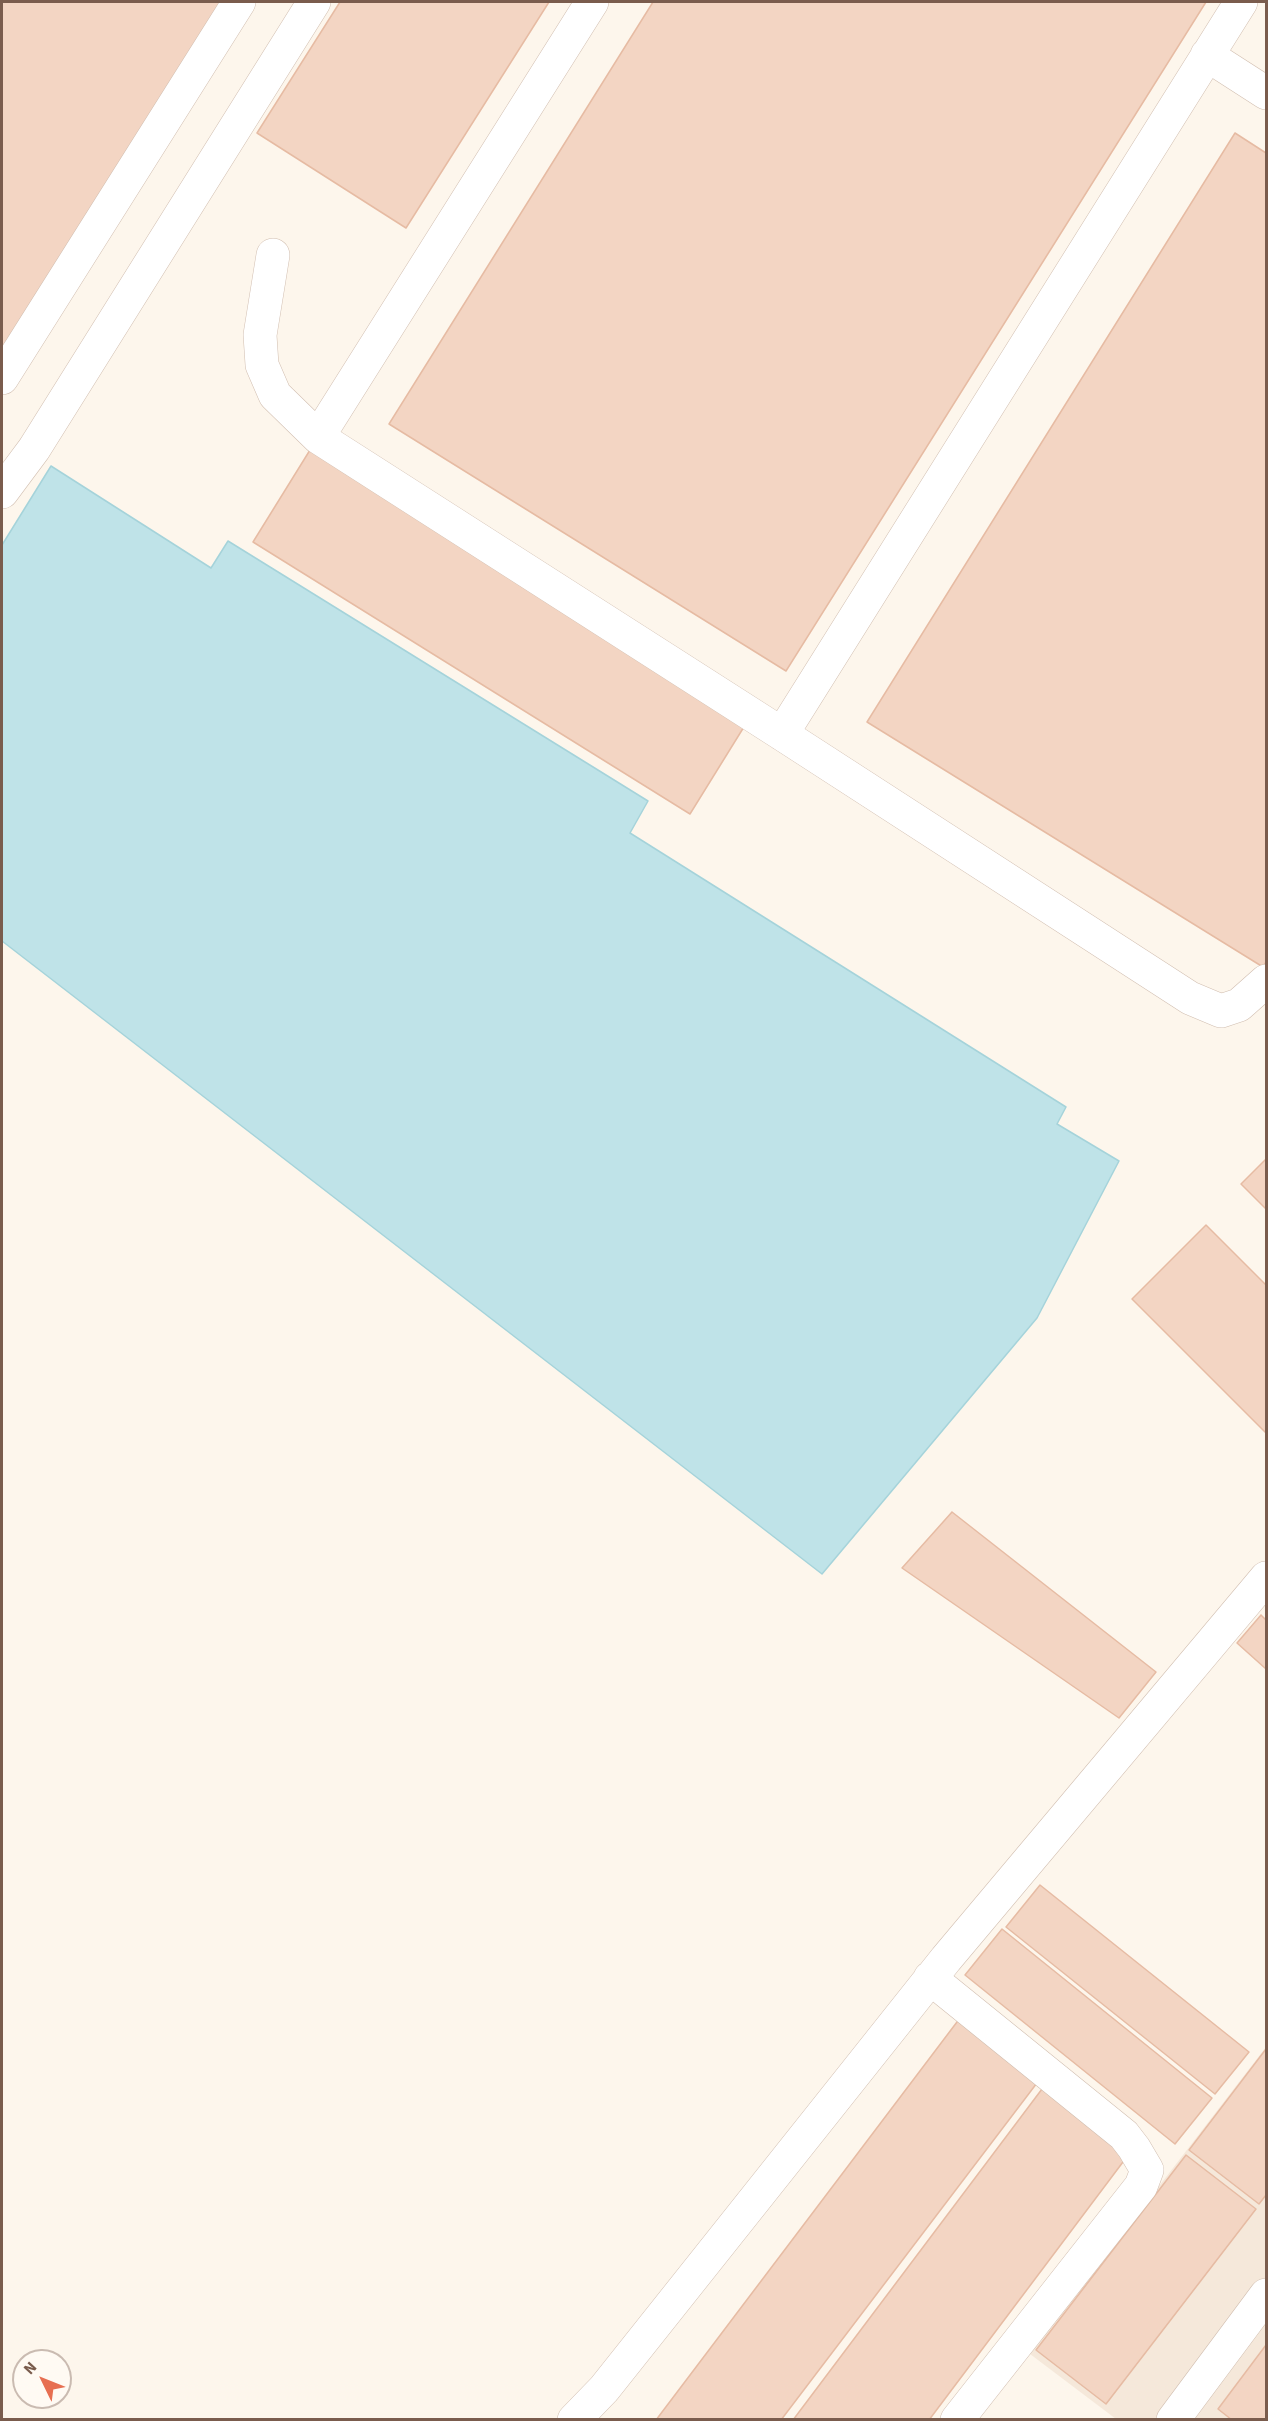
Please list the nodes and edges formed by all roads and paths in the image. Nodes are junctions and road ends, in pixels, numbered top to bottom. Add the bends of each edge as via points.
1 (239, 2) edge
2 (314, 2) edge
3 (592, 2) edge
4 (1241, 2) edge
5 (1207, 56) junction
6 (1266, 93) edge
7 (273, 255) dead end
8 (2, 378) edge
9 (318, 437) junction
10 (2, 492) edge
11 (782, 734) junction
12 (1266, 981) edge
13 (1266, 1578) edge
14 (930, 1978) junction
15 (1266, 2295) edge
16 (574, 2420) edge
17 (957, 2420) edge
18 (1173, 2420) edge

1 - 8 street
2 - 10 street via 34,449
3 - 9 street
4 - 5 street
5 - 6 street
5 - 11 street
7 - 9 street via 260,335 262,365 275,395
9 - 11 street
11 - 12 street via 1190,998 1221,1011 1239,1005
13 - 14 street
14 - 16 street via 604,2389
14 - 17 street via 1124,2135 1147,2170 1141,2186
15 - 18 street

